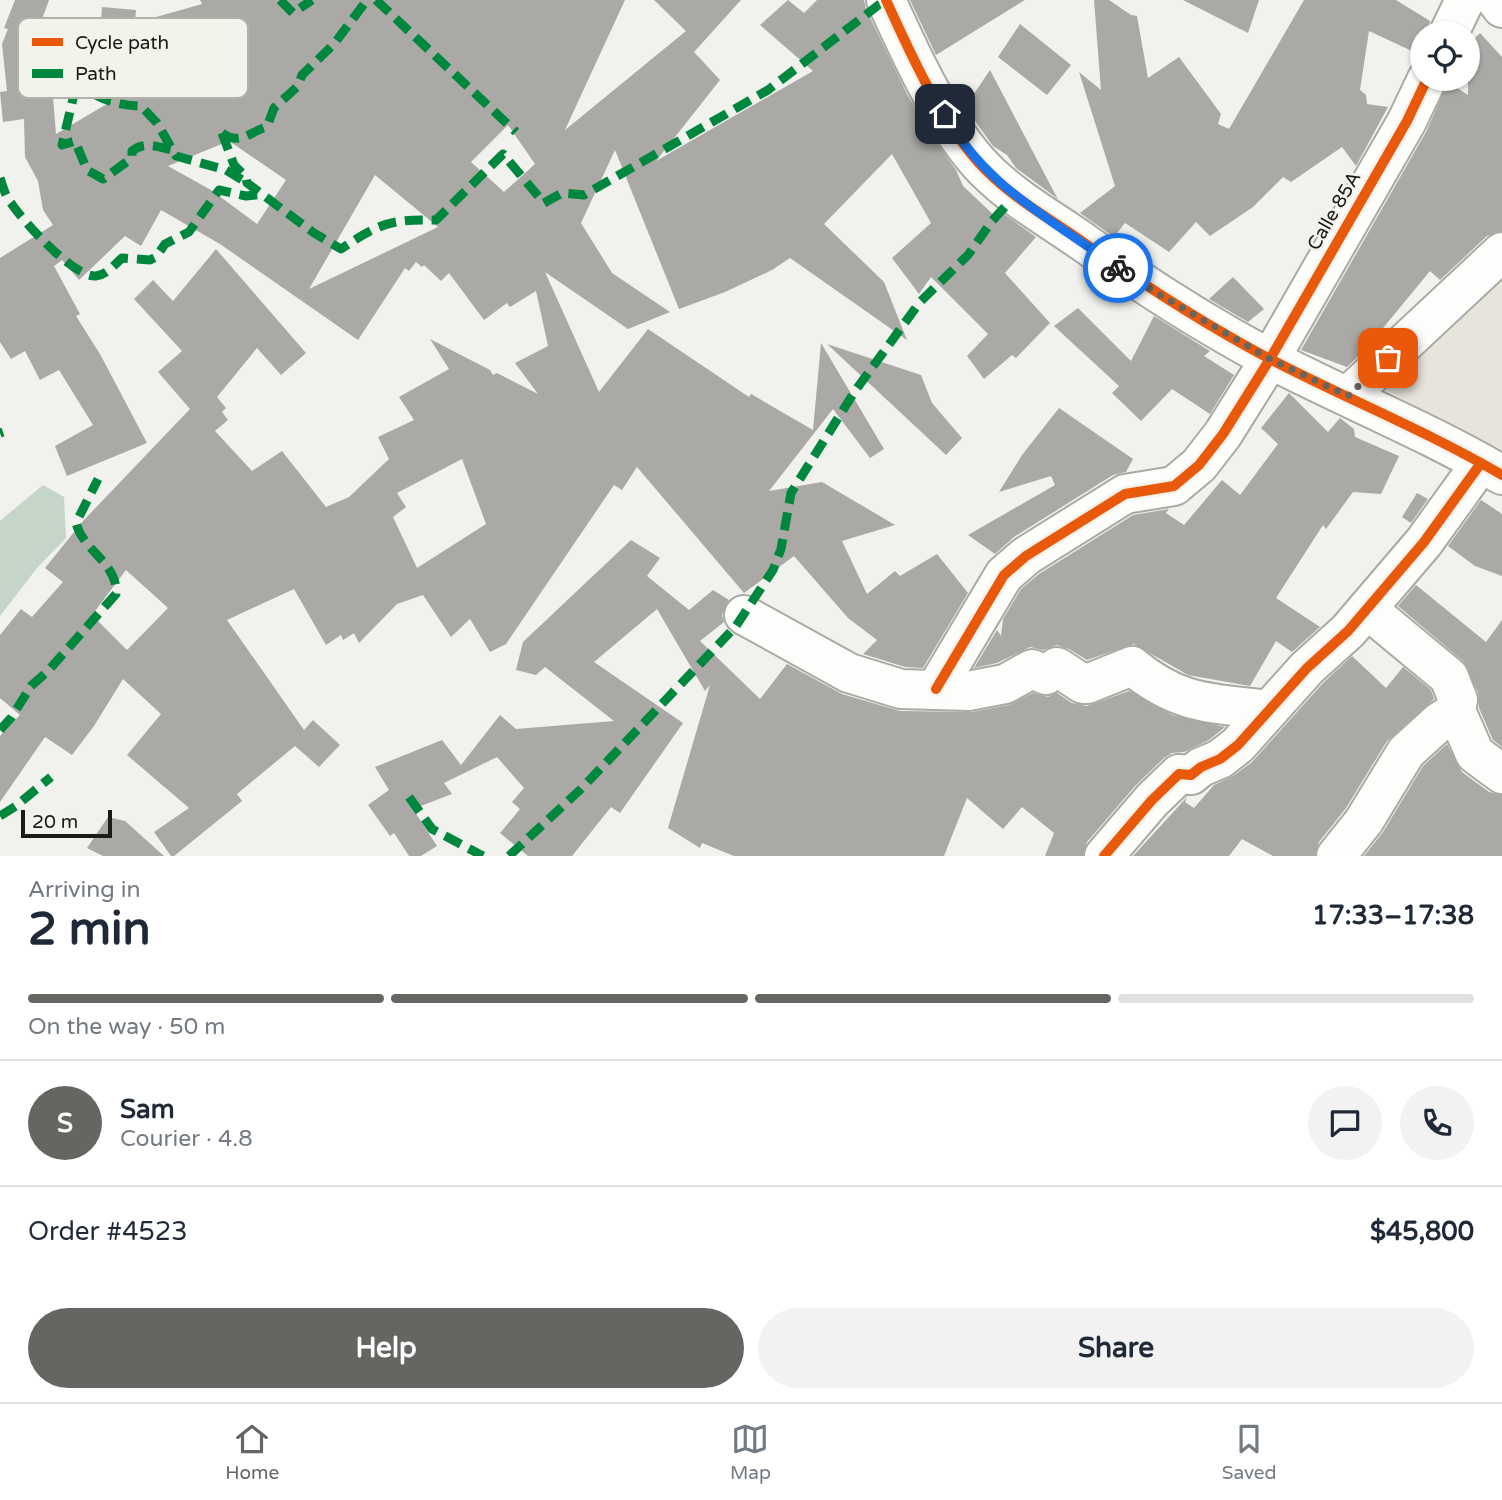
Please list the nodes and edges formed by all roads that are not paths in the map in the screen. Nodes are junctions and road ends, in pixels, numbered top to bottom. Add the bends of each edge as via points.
1 (886, 0) edge
2 (1465, 0) edge
3 (1496, 0) edge
4 (1502, 8) edge
5 (1455, 21) edge
6 (1421, 91) edge
7 (1502, 251) edge
8 (1270, 359) junction
9 (1348, 396) junction
10 (1492, 469) edge
11 (1367, 609) junction
12 (744, 615) dead end
13 (936, 689) junction
14 (1269, 710) junction
15 (1456, 712) junction
16 (1502, 774) edge
17 (1095, 855) edge
18 (1336, 856) edge

1 - 8 street via 956,133 1014,197 1135,280
2 - 5 street
3 - 4 street
6 - 8 street, Calle 85A
7 - 9 street
8 - 9 street
8 - 13 street, Calle 85A via 1223,434 1199,465 1174,486 1125,494 1026,556 1004,575
9 - 10 street
10 - 11 street
11 - 14 street
11 - 15 street via 1449,677 1458,700
12 - 13 street via 849,673 901,689
13 - 14 street via 968,691 1005,684 1032,669 1046,675 1058,667 1087,684 1132,666 1162,689 1191,700
14 - 17 street via 1220,759 1191,775 1179,774 1121,839
15 - 16 street via 1475,754
15 - 18 street via 1406,752 1364,821

